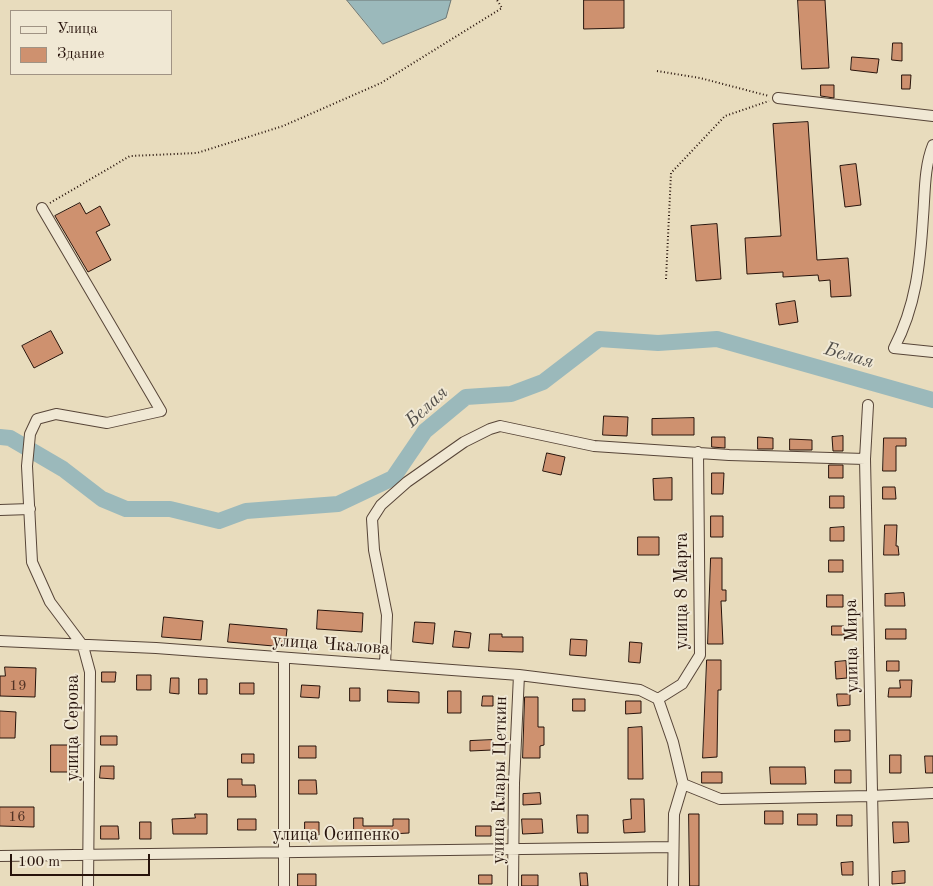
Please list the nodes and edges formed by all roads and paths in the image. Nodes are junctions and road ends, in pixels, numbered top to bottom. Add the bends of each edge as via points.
1 (497, 0) edge
2 (658, 71) dead end
3 (778, 98) junction
4 (933, 116) edge
5 (933, 145) edge
6 (42, 208) joint
7 (666, 279) dead end
8 (933, 352) edge
9 (868, 405) dead end
10 (698, 452) junction
11 (865, 458) junction
12 (30, 509) junction
13 (0, 510) edge
14 (0, 641) edge
15 (83, 646) junction
16 (284, 658) junction
17 (385, 665) junction
18 (519, 675) junction
19 (658, 699) junction
20 (683, 784) junction
21 (933, 793) edge
22 (871, 796) junction
23 (672, 847) junction
24 (284, 851) junction
25 (514, 851) junction
26 (0, 856) edge
27 (89, 856) junction
28 (88, 886) edge
29 (284, 886) edge
30 (513, 886) edge
31 (673, 886) edge
32 (874, 886) edge

1 - 6 path via 502,8 381,83 283,126 197,153 130,156
2 - 3 path
3 - 4 street
3 - 7 path via 725,116 671,173
5 - 8 street via 927,171 916,289 908,322 894,348
6 - 12 street, улица Серова via 161,411 107,423 56,414 37,418 30,434 27,466
9 - 11 street, улица Мира
10 - 11 street
10 - 17 street via 594,446 500,426 464,442 407,482 381,505 372,519 388,615
10 - 19 street, улица 8 Марта via 700,655 682,684
11 - 22 street, улица Мира
12 - 13 street
12 - 15 street, улица Серова via 32,562 37,577 50,602
14 - 15 street, улица Чкалова
15 - 16 street, улица Чкалова
15 - 27 street, улица Серова via 90,672
16 - 17 street, улица Чкалова
16 - 24 street
17 - 18 street, улица Чкалова
18 - 19 street, улица Чкалова via 640,690
18 - 25 street, улица Клары Цеткин
19 - 20 street
20 - 22 street via 720,799
20 - 23 street via 674,814
21 - 22 street
22 - 32 street, улица Мира
23 - 25 street, улица Осипенко
23 - 31 street
24 - 25 street, улица Осипенко
24 - 27 street, улица Осипенко
24 - 29 street
25 - 30 street, улица Клары Цеткин
26 - 27 street, улица Осипенко
27 - 28 street, улица Серова

